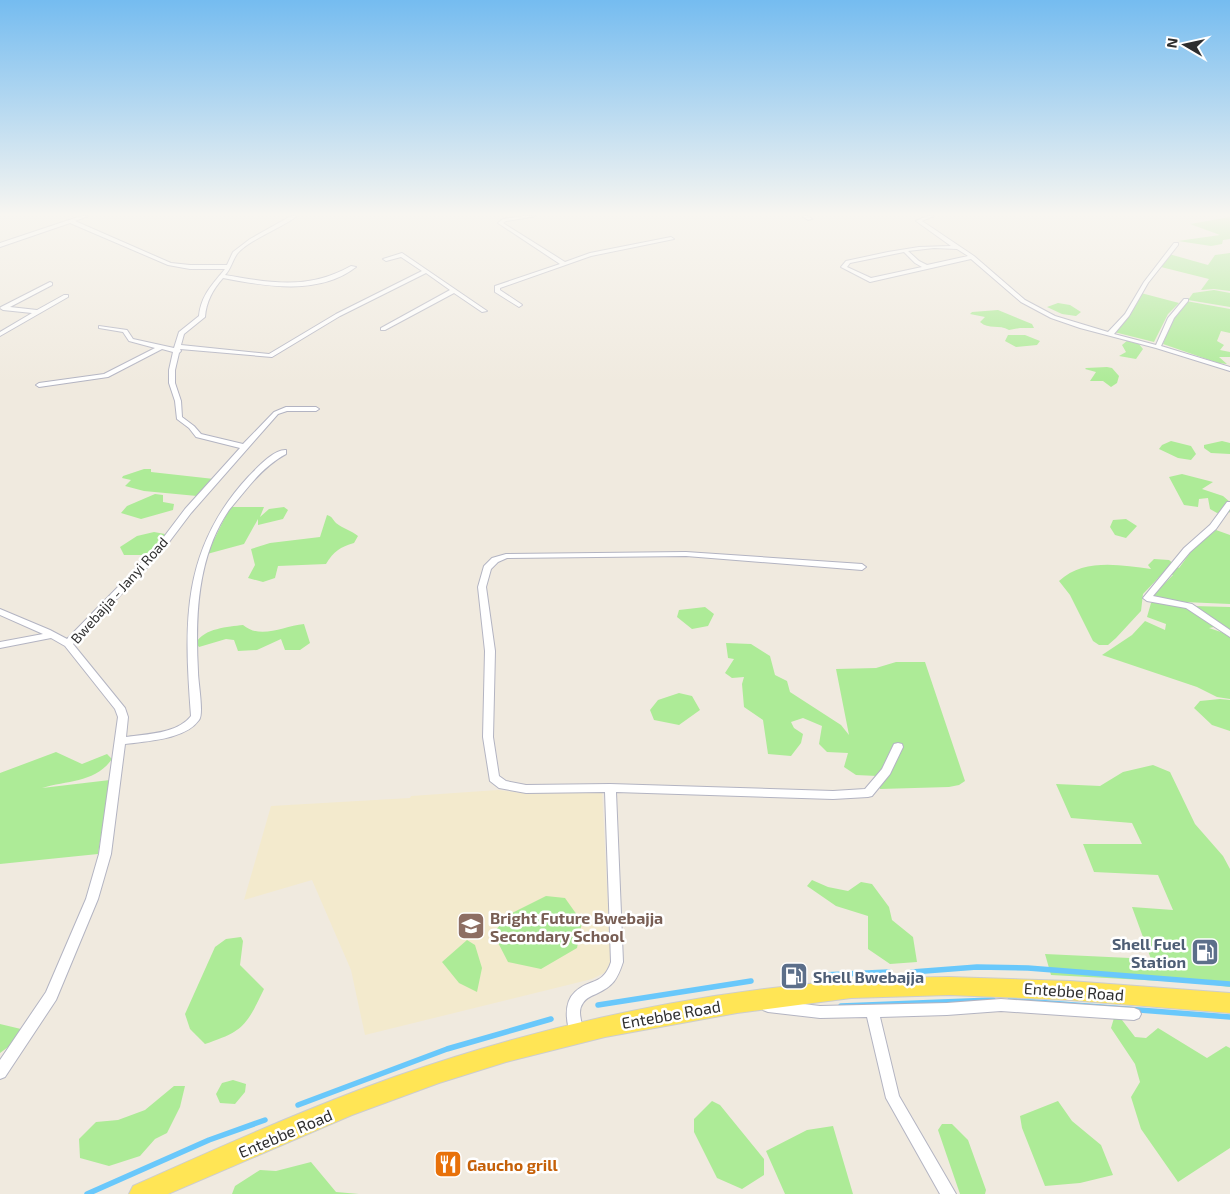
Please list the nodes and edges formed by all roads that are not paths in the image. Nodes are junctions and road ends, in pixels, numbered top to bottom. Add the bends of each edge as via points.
1 (225, 272) edge
2 (347, 272) edge
3 (425, 272) edge
4 (427, 272) edge
5 (539, 272) edge
6 (853, 272) edge
7 (910, 272) edge
8 (989, 272) edge
9 (1155, 272) edge
10 (222, 276) junction
11 (50, 284) dead end
12 (454, 290) junction
13 (66, 296) dead end
14 (1186, 300) dead end
15 (519, 305) dead end
16 (2, 308) edge
17 (484, 311) dead end
18 (37, 312) junction
19 (101, 327) dead end
20 (383, 329) dead end
21 (0, 334) edge
22 (1110, 334) junction
23 (161, 347) junction
24 (1158, 347) junction
25 (178, 349) junction
26 (1230, 369) edge
27 (39, 385) dead end
28 (316, 408) dead end
29 (245, 447) junction
30 (283, 452) dead end
31 (1230, 504) edge
32 (862, 567) dead end
33 (0, 612) edge
34 (1230, 634) edge
35 (51, 635) junction
36 (68, 644) junction
37 (0, 645) edge
38 (121, 741) junction
39 (898, 747) dead end
40 (610, 788) junction
41 (738, 1002) junction
42 (1230, 1003) edge
43 (872, 1012) junction
44 (1134, 1014) dead end
45 (577, 1033) junction
46 (0, 1072) edge
47 (141, 1194) edge
48 (948, 1194) edge

1 - 10 street
2 - 10 street via 337,278 312,283 266,284
3 - 25 street via 338,315 270,356
4 - 12 street
5 - 15 street via 497,287 497,291
6 - 7 street via 870,280
8 - 22 street via 1038,309 1068,323
9 - 22 street via 1127,315
10 - 25 street via 210,292 202,317 181,333
11 - 16 street
12 - 17 street
12 - 20 street
13 - 18 street
14 - 24 street via 1171,318
16 - 18 street
18 - 21 street
19 - 23 street via 125,331 131,340
22 - 24 street
23 - 25 street
23 - 27 street via 106,376
24 - 26 street
25 - 29 street via 172,383 179,418 198,436
28 - 29 street via 286,409 276,413
29 - 36 street, Bwebajja - Janyi Road via 188,511 157,552
30 - 38 street via 272,457 240,491 214,529 202,560 191,615 194,723 181,731
31 - 34 street via 1147,598 1189,606
32 - 40 street via 686,554 506,556 495,560 487,568 482,588 490,651 488,737 494,778 503,785 526,789
33 - 35 street
35 - 36 street
35 - 37 street
36 - 38 street, Bwebajja - Janyi Road via 120,708 123,717
38 - 46 street, Bwebajja - Janyi Road via 105,854 92,899 51,996
39 - 40 street via 886,771 868,793 833,795
40 - 45 street via 616,974 576,999 572,1018
41 - 42 main road, Entebbe Road via 824,991 916,986 1039,988
41 - 43 street via 820,1012
41 - 45 main road, Entebbe Road
43 - 44 street via 1001,1005
43 - 48 street via 893,1098
45 - 47 main road, Entebbe Road via 480,1059 419,1080 346,1107

